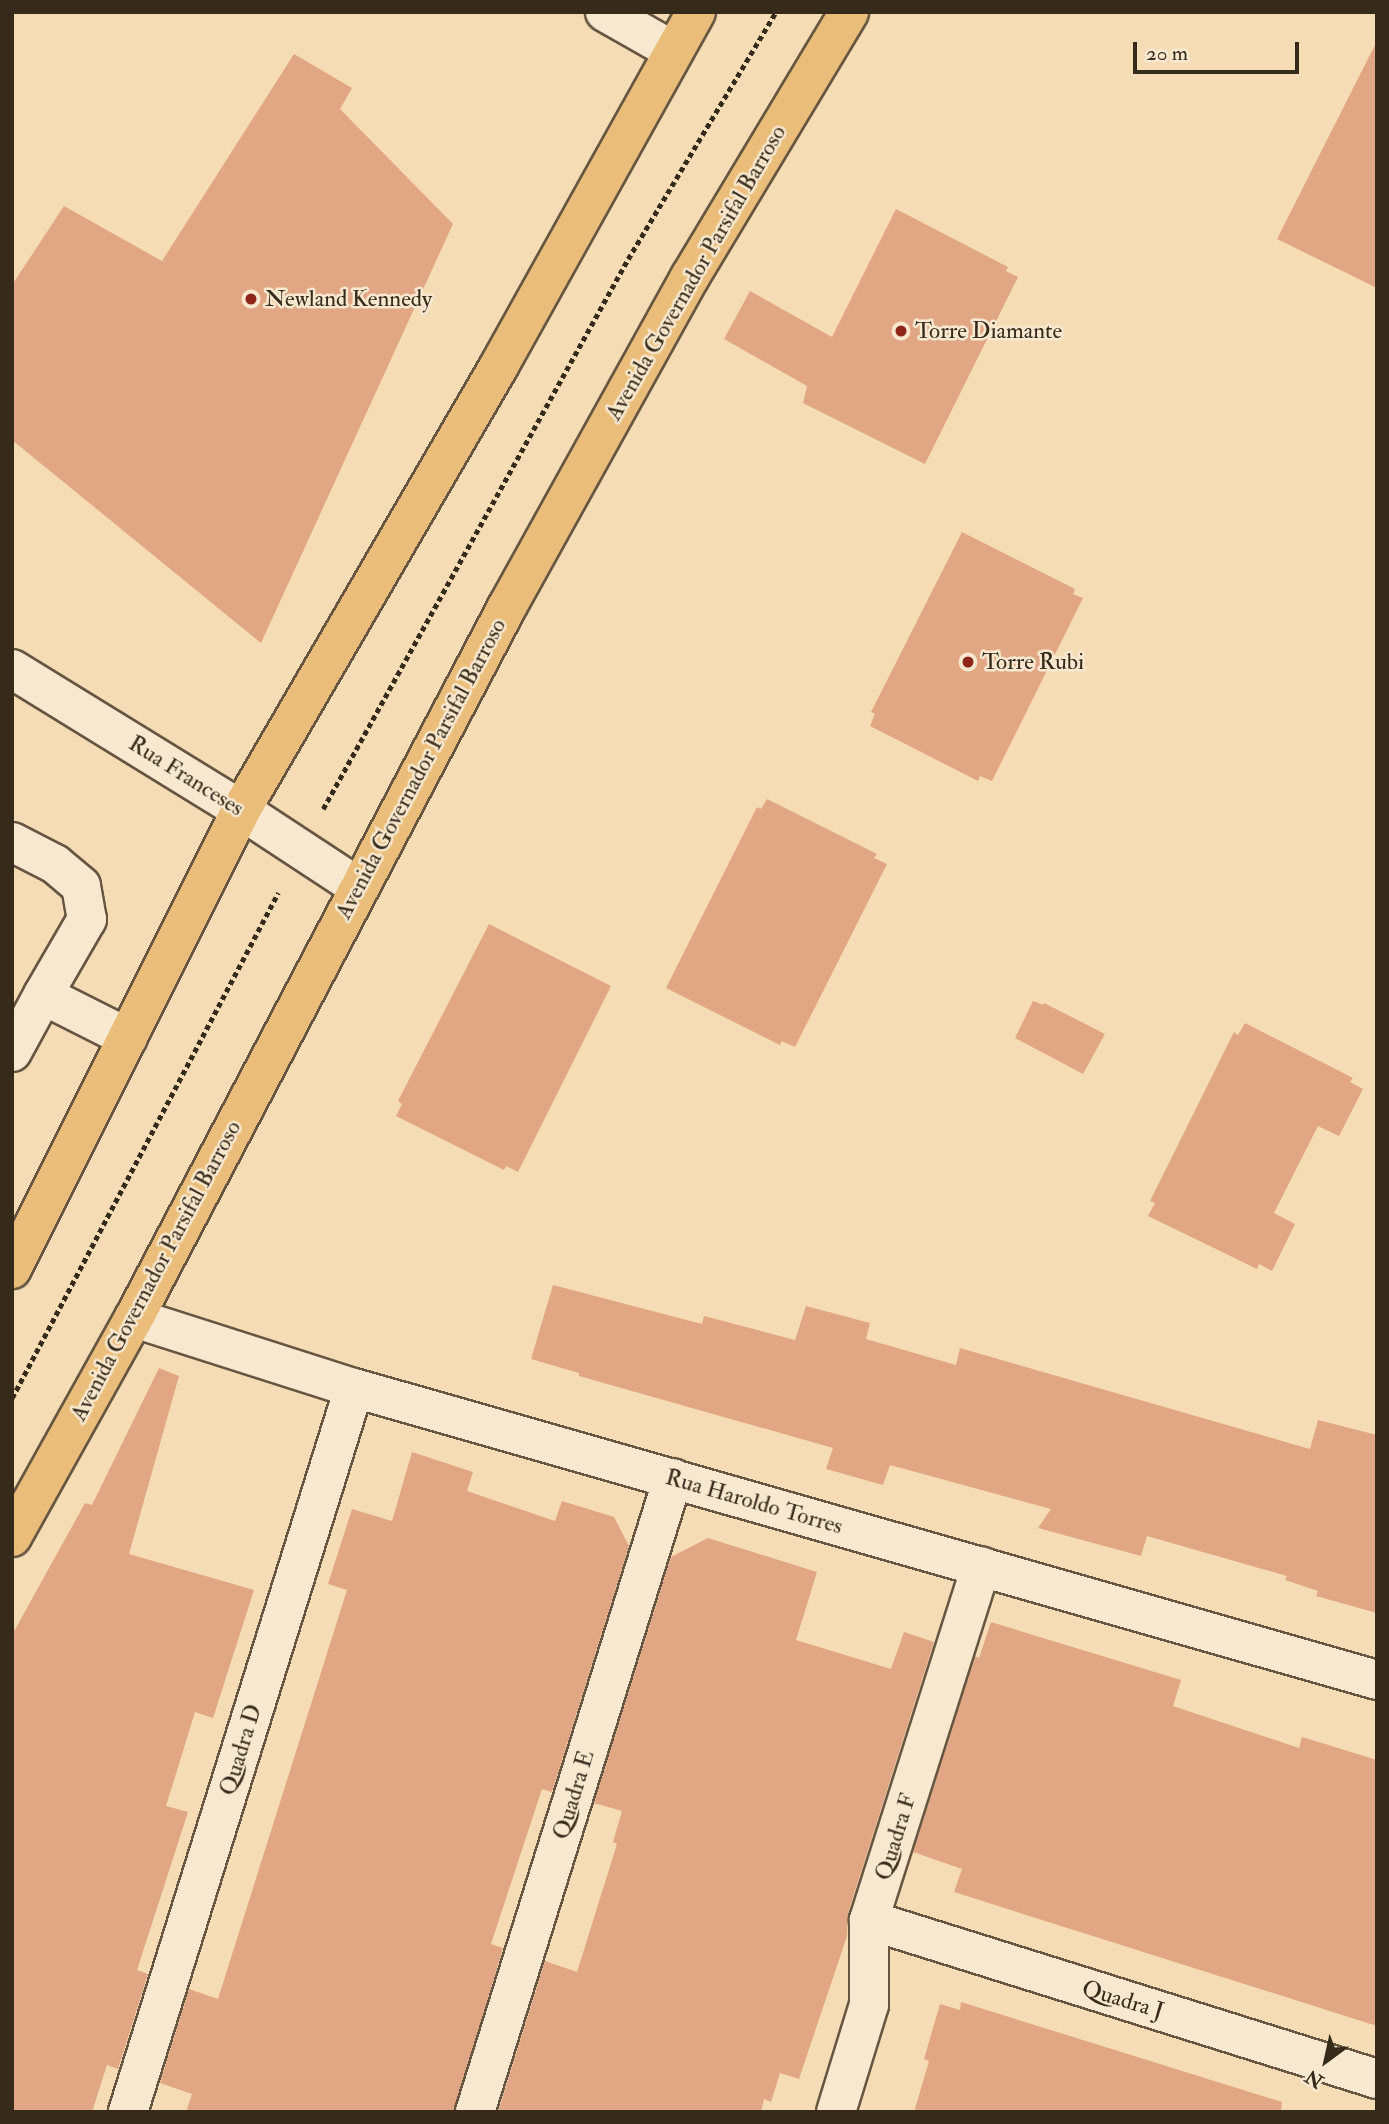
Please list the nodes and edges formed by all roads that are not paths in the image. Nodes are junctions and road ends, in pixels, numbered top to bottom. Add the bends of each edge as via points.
1 (605, 12) edge
2 (695, 12) edge
3 (849, 12) edge
4 (672, 50) junction
5 (12, 669) edge
6 (241, 810) junction
7 (12, 842) edge
8 (358, 887) junction
9 (43, 995) junction
10 (128, 1038) junction
11 (12, 1052) edge
12 (12, 1269) edge
13 (134, 1318) junction
14 (354, 1388) junction
15 (673, 1478) junction
16 (12, 1537) edge
17 (981, 1566) junction
18 (1377, 1680) edge
19 (869, 1920) junction
20 (1377, 2079) edge
21 (128, 2112) edge
22 (475, 2112) edge
23 (836, 2112) edge

1 - 4 street
2 - 4 main road
3 - 8 main road, Avenida Governador Parsifal Barroso via 690,277
4 - 6 main road via 499,366
5 - 6 street, Rua Franceses
6 - 8 street, Rua Franceses
6 - 10 main road
7 - 9 street via 55,864 81,886 87,919
8 - 13 main road, Avenida Governador Parsifal Barroso
9 - 10 street
9 - 11 street
10 - 12 main road
13 - 14 street, Rua Haroldo Torres
13 - 16 main road, Avenida Governador Parsifal Barroso
14 - 15 street, Rua Haroldo Torres
14 - 21 street, Quadra D
15 - 17 street, Rua Haroldo Torres
15 - 22 street, Quadra E
17 - 18 street, Rua Haroldo Torres
17 - 19 street, Quadra F
19 - 20 street, Quadra J
19 - 23 street, Quadra F via 869,2005

